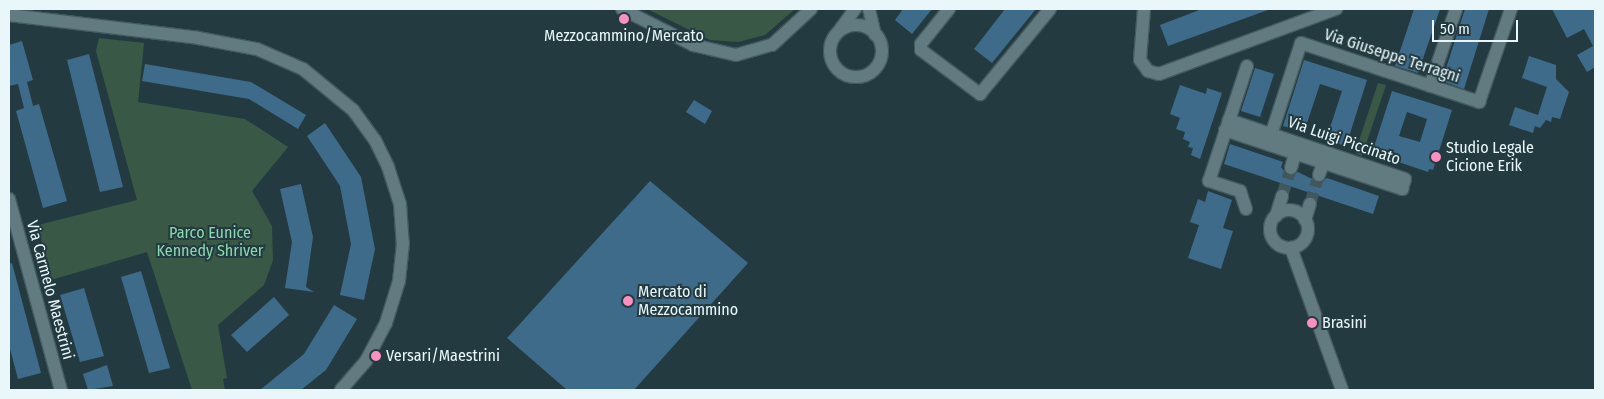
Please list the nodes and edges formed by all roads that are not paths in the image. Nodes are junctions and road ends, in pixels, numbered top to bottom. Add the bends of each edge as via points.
1 (622, 9) edge
2 (810, 9) edge
3 (854, 9) edge
4 (869, 9) edge
5 (949, 9) edge
6 (1050, 9) edge
7 (1144, 9) edge
8 (1336, 9) edge
9 (1456, 9) edge
10 (1510, 9) edge
11 (9, 15) edge
12 (1294, 24) junction
13 (838, 32) junction
14 (875, 34) junction
15 (1301, 43) junction
16 (1247, 66) dead end
17 (1430, 86) junction
18 (1227, 125) junction
19 (1269, 139) junction
20 (1295, 154) junction
21 (1323, 164) junction
22 (1291, 168) tunnel mouth
23 (1360, 169) dead end
24 (1282, 196) tunnel mouth
25 (9, 199) edge
26 (1310, 204) tunnel mouth
27 (1246, 209) dead end
28 (1276, 216) junction
29 (1305, 220) junction
30 (1291, 248) junction
31 (61, 390) edge
32 (341, 390) edge
33 (1342, 390) edge

1 - 2 street via 693,45 736,55 772,45
3 - 13 street
4 - 14 street
5 - 6 street via 921,44 920,50 980,94
7 - 12 street via 1140,60 1145,69 1157,74
8 - 12 street
9 - 17 street
10 - 17 street, Via Giuseppe Terragni via 1479,102
11 - 32 street via 198,38 257,49 307,72 352,110 371,134 388,166 400,204 403,243 398,286 386,323 366,361
12 - 15 street
13 - 14 street via 856,25
13 - 14 street via 832,40 830,58 841,73 850,77 868,75 880,60 880,43
15 - 17 street, Via Giuseppe Terragni
15 - 19 street, Via Giuseppe Terragni
16 - 18 street
18 - 19 street, Via Luigi Piccinato
18 - 27 street via 1209,181 1240,191
19 - 20 street, Via Luigi Piccinato
19 - 21 street, Via Luigi Piccinato
20 - 21 street, Via Luigi Piccinato
20 - 22 street
21 - 23 street, Via Luigi Piccinato
24 - 28 street
25 - 31 street, Via Carmelo Maestrini
26 - 29 street
28 - 29 street via 1291,210
28 - 30 street via 1270,226 1272,237 1279,246
29 - 30 street via 1306,238
30 - 33 street

